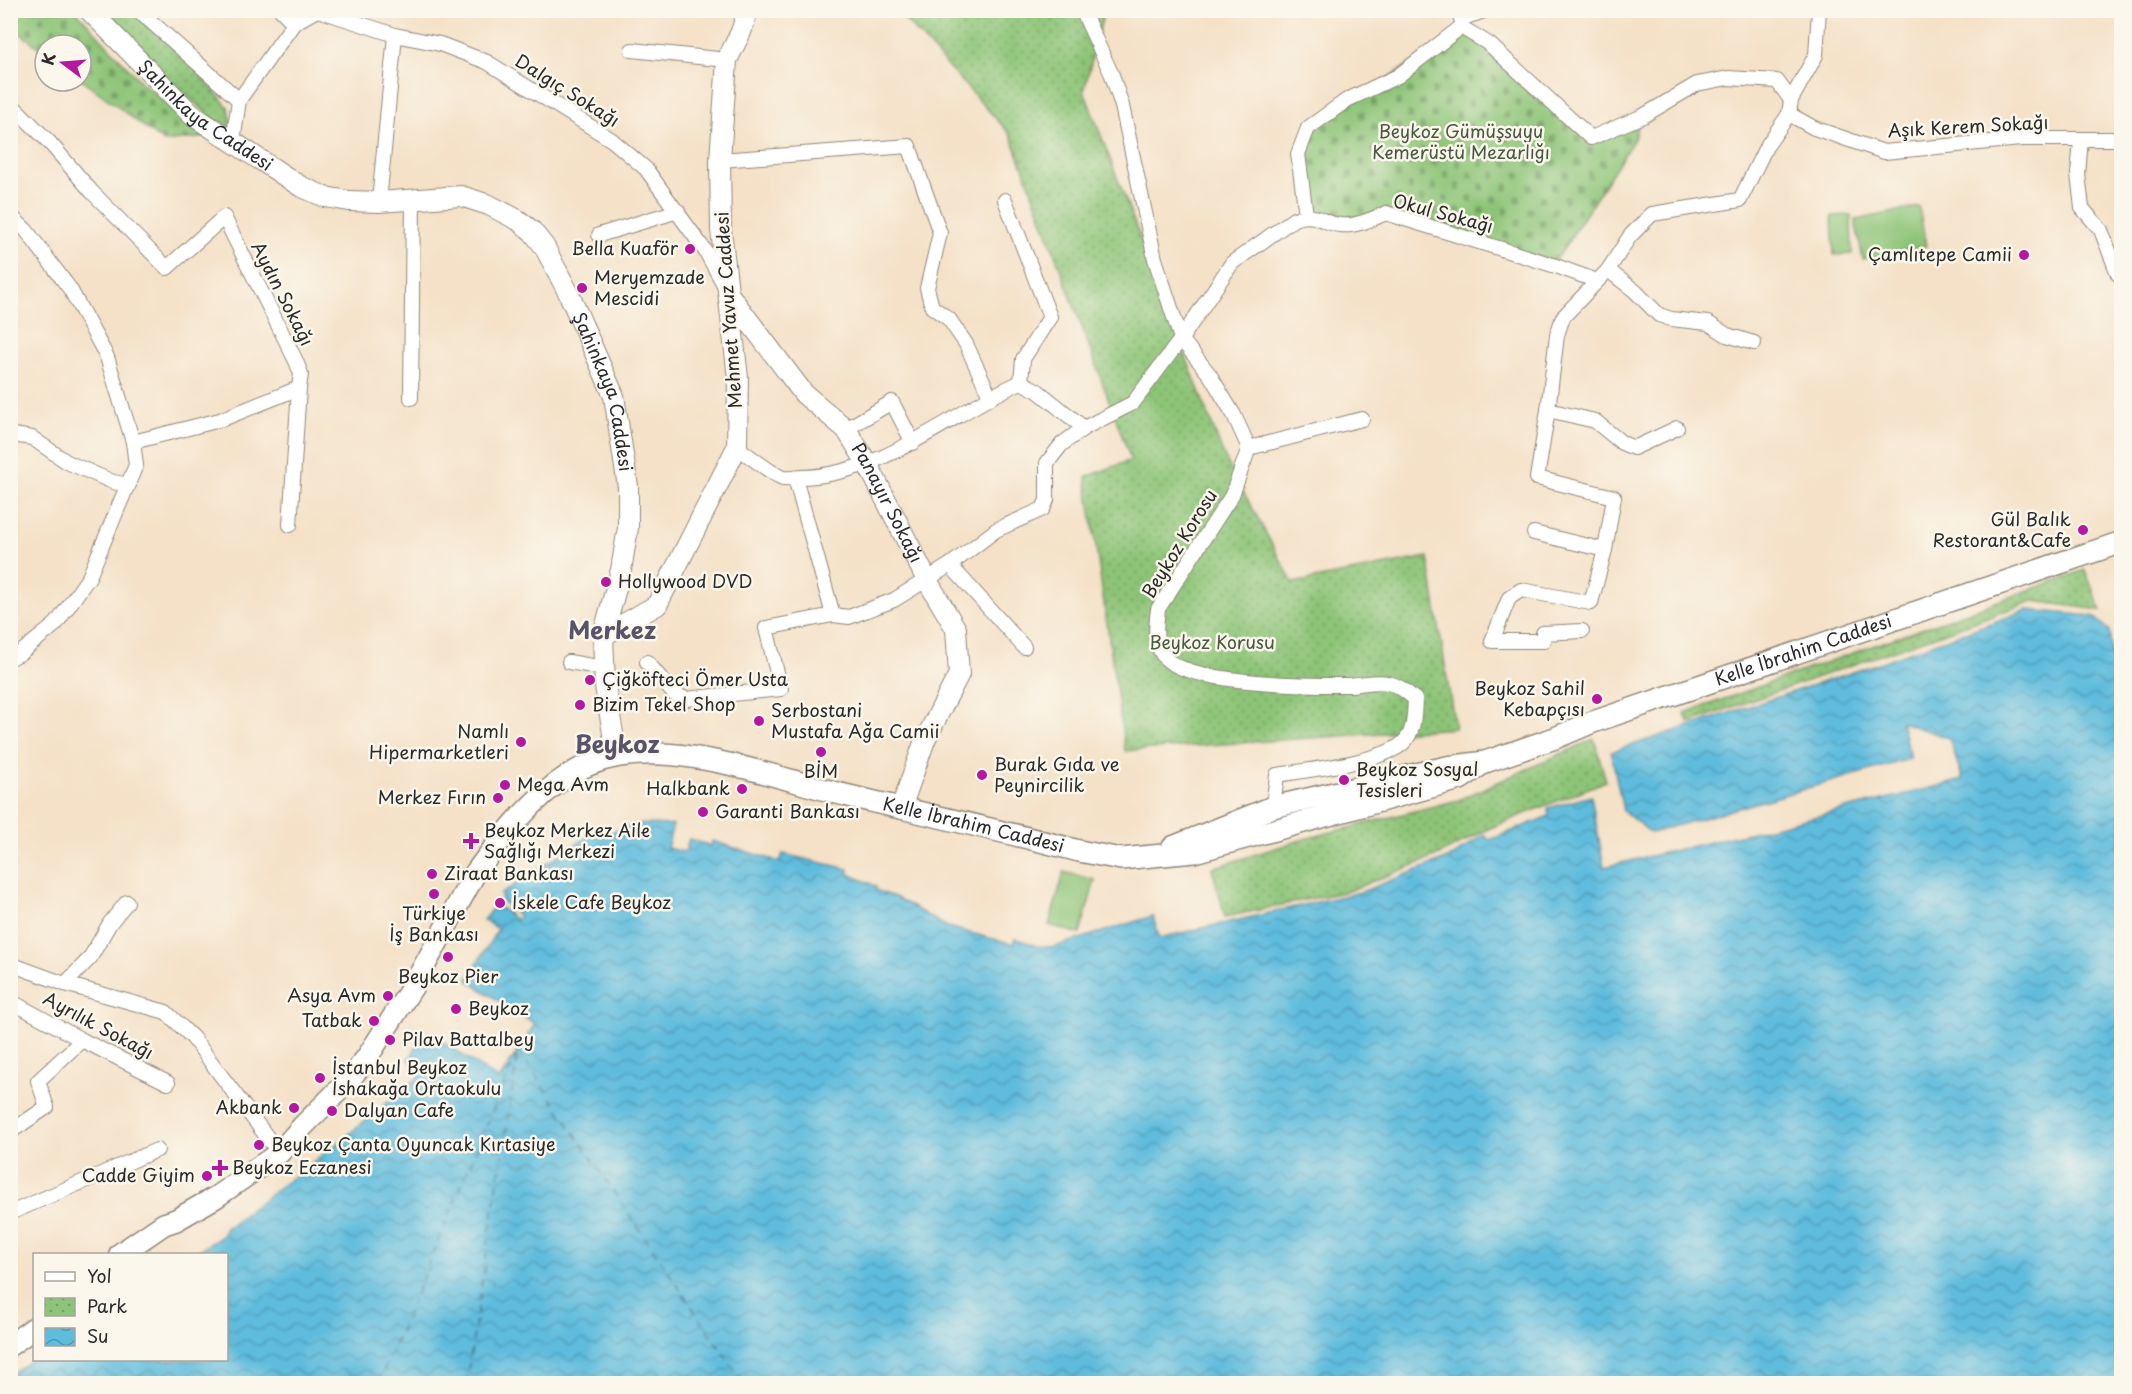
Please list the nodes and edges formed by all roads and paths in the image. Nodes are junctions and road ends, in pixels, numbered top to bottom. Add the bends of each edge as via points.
1 (90, 10) edge
2 (138, 10) edge
3 (281, 10) edge
4 (317, 10) edge
5 (748, 10) edge
6 (1082, 10) edge
7 (1487, 10) edge
8 (1819, 10) edge
9 (1460, 19) edge
10 (294, 23) junction
11 (395, 35) junction
12 (632, 50) dead end
13 (727, 60) junction
14 (239, 100) junction
15 (1791, 100) junction
16 (10, 103) edge
17 (1789, 114) junction
18 (2121, 139) edge
19 (2081, 140) junction
20 (233, 142) junction
21 (720, 160) junction
22 (413, 199) junction
23 (1005, 200) dead end
24 (379, 202) junction
25 (678, 211) junction
26 (10, 215) edge
27 (1306, 215) junction
28 (599, 235) dead end
29 (1608, 270) junction
30 (2121, 278) edge
31 (1597, 281) junction
32 (729, 295) junction
33 (1181, 339) junction
34 (1754, 343) dead end
35 (1021, 382) junction
36 (299, 388) junction
37 (990, 396) junction
38 (411, 398) dead end
39 (1548, 410) junction
40 (1362, 418) dead end
41 (1084, 428) junction
42 (1677, 428) dead end
43 (846, 429) junction
44 (11, 435) edge
45 (133, 442) junction
46 (913, 443) junction
47 (737, 447) junction
48 (1249, 448) junction
49 (867, 463) junction
50 (795, 477) junction
51 (129, 485) junction
52 (290, 525) dead end
53 (1534, 533) dead end
54 (2121, 542) edge
55 (1605, 550) junction
56 (950, 565) junction
57 (927, 580) junction
58 (833, 615) junction
59 (1582, 631) dead end
60 (603, 636) junction
61 (1024, 647) dead end
62 (10, 658) edge
63 (568, 662) dead end
64 (647, 662) dead end
65 (603, 668) junction
66 (617, 758) junction
67 (1485, 762) junction
68 (1273, 807) junction
69 (901, 808) junction
70 (1154, 855) junction
71 (127, 902) dead end
72 (10, 968) edge
73 (65, 984) junction
74 (10, 1001) edge
75 (82, 1040) junction
76 (168, 1083) dead end
77 (10, 1132) edge
78 (157, 1150) dead end
79 (279, 1153) junction
80 (10, 1213) edge
81 (176, 1220) junction
82 (121, 1253) edge
83 (139, 1253) edge
84 (33, 1314) edge
85 (33, 1329) edge
86 (10, 1330) edge
87 (10, 1345) edge

1 - 20 street, Şahinkaya Caddesi via 192,115
2 - 14 street
3 - 10 street
4 - 10 street
4 - 11 street, Dalgıç Sokağı
5 - 13 street, Mehmet Yavuz Caddesi
6 - 33 street via 1122,106 1155,259
7 - 9 street
8 - 15 street via 1816,55
9 - 15 street via 1592,138 1643,116 1698,84 1728,78 1777,81
9 - 27 street via 1398,76 1347,100 1308,128 1298,154
10 - 14 street
11 - 24 street
11 - 25 street, Dalgıç Sokağı via 440,44 487,62 576,117 612,140 646,169
12 - 13 street
13 - 21 street, Mehmet Yavuz Caddesi
14 - 20 street
15 - 17 street
16 - 36 street, Aydın Sokağı via 167,268 224,217 296,361 301,374
17 - 19 street, Aşık Kerem Sokağı via 1814,128 1884,152 2020,139
17 - 29 street via 1766,147 1740,200 1652,214 1630,236
18 - 19 street, Aşık Kerem Sokağı
19 - 30 street via 2078,174 2082,208 2101,230
20 - 24 street, Şahinkaya Caddesi via 300,186 325,197
21 - 32 street, Mehmet Yavuz Caddesi via 721,230
21 - 37 street via 909,146 940,233 927,288 933,307 949,319 966,344
22 - 24 street, Şahinkaya Caddesi
22 - 38 street
22 - 60 street, Şahinkaya Caddesi via 461,196 489,205 532,231 563,283 614,396 628,487 628,528
23 - 35 street via 1050,317 1023,359
25 - 28 street
25 - 32 street, Dalgıç Sokağı
26 - 45 street via 70,288 107,357
27 - 31 street, Okul Sokağı via 1341,226 1366,222 1386,213
27 - 33 street via 1294,219 1232,264
29 - 31 street
29 - 34 street via 1659,315 1671,320 1708,323 1727,335
31 - 39 street via 1563,317 1557,335
32 - 43 street, Panayır Sokağı via 804,394
32 - 47 street, Mehmet Yavuz Caddesi via 738,378
33 - 41 street via 1133,403
33 - 48 street via 1210,375
35 - 37 street
35 - 41 street
36 - 45 street via 220,420
36 - 52 street, Aydın Sokağı
37 - 46 street
39 - 42 street via 1595,420 1634,448
39 - 55 street via 1537,478 1614,497
40 - 48 street
41 - 56 street via 1062,444 1047,463 1047,500 1043,509 996,530
43 - 46 street, Panayır Sokağı via 892,402
43 - 49 street, Panayır Sokağı
44 - 51 street via 32,438 67,462
45 - 51 street via 136,465
46 - 49 street
47 - 50 street via 783,478
47 - 60 street, Mehmet Yavuz Caddesi via 657,605
48 - 68 street, Beykoz Korosu via 1232,495 1158,609 1155,631 1162,654 1177,668 1237,681 1347,685 1387,682 1414,699 1413,727 1403,743 1376,758 1278,775
49 - 50 street via 821,477
49 - 57 street, Panayır Sokağı
50 - 58 street
51 - 62 street via 88,577 56,624
53 - 55 street
54 - 67 main road, Kelle İbrahim Caddesi
55 - 59 street via 1591,603 1521,590 1509,598 1492,641 1543,640 1543,633
56 - 57 street
56 - 61 street
57 - 58 street via 894,600 849,617
57 - 69 street, Panayır Sokağı via 956,629 958,674 925,741
58 - 64 street via 766,628 781,689 686,699 674,694
60 - 65 street, Şahinkaya Caddesi
63 - 65 street
65 - 66 street, Şahinkaya Caddesi
66 - 69 main road, Kelle İbrahim Caddesi via 669,754 716,761
66 - 79 main road, Kelle İbrahim Caddesi via 593,763 564,778 527,811 474,875 415,983 366,1059
67 - 68 main road, Kelle İbrahim Caddesi via 1447,766
67 - 70 main road, Kelle İbrahim Caddesi via 1460,779 1194,852
68 - 70 main road, Kelle İbrahim Caddesi
69 - 70 main road, Kelle İbrahim Caddesi via 1102,856 1127,859
71 - 73 street via 90,958
72 - 73 street via 13,965
73 - 79 street via 166,1012 193,1038
74 - 75 street, Ayrılık Sokağı
75 - 76 street, Ayrılık Sokağı
75 - 77 street via 38,1081 47,1107
78 - 80 street
79 - 81 main road, Kelle İbrahim Caddesi
81 - 82 main road
81 - 83 main road via 168,1232
84 - 86 main road
85 - 87 main road

